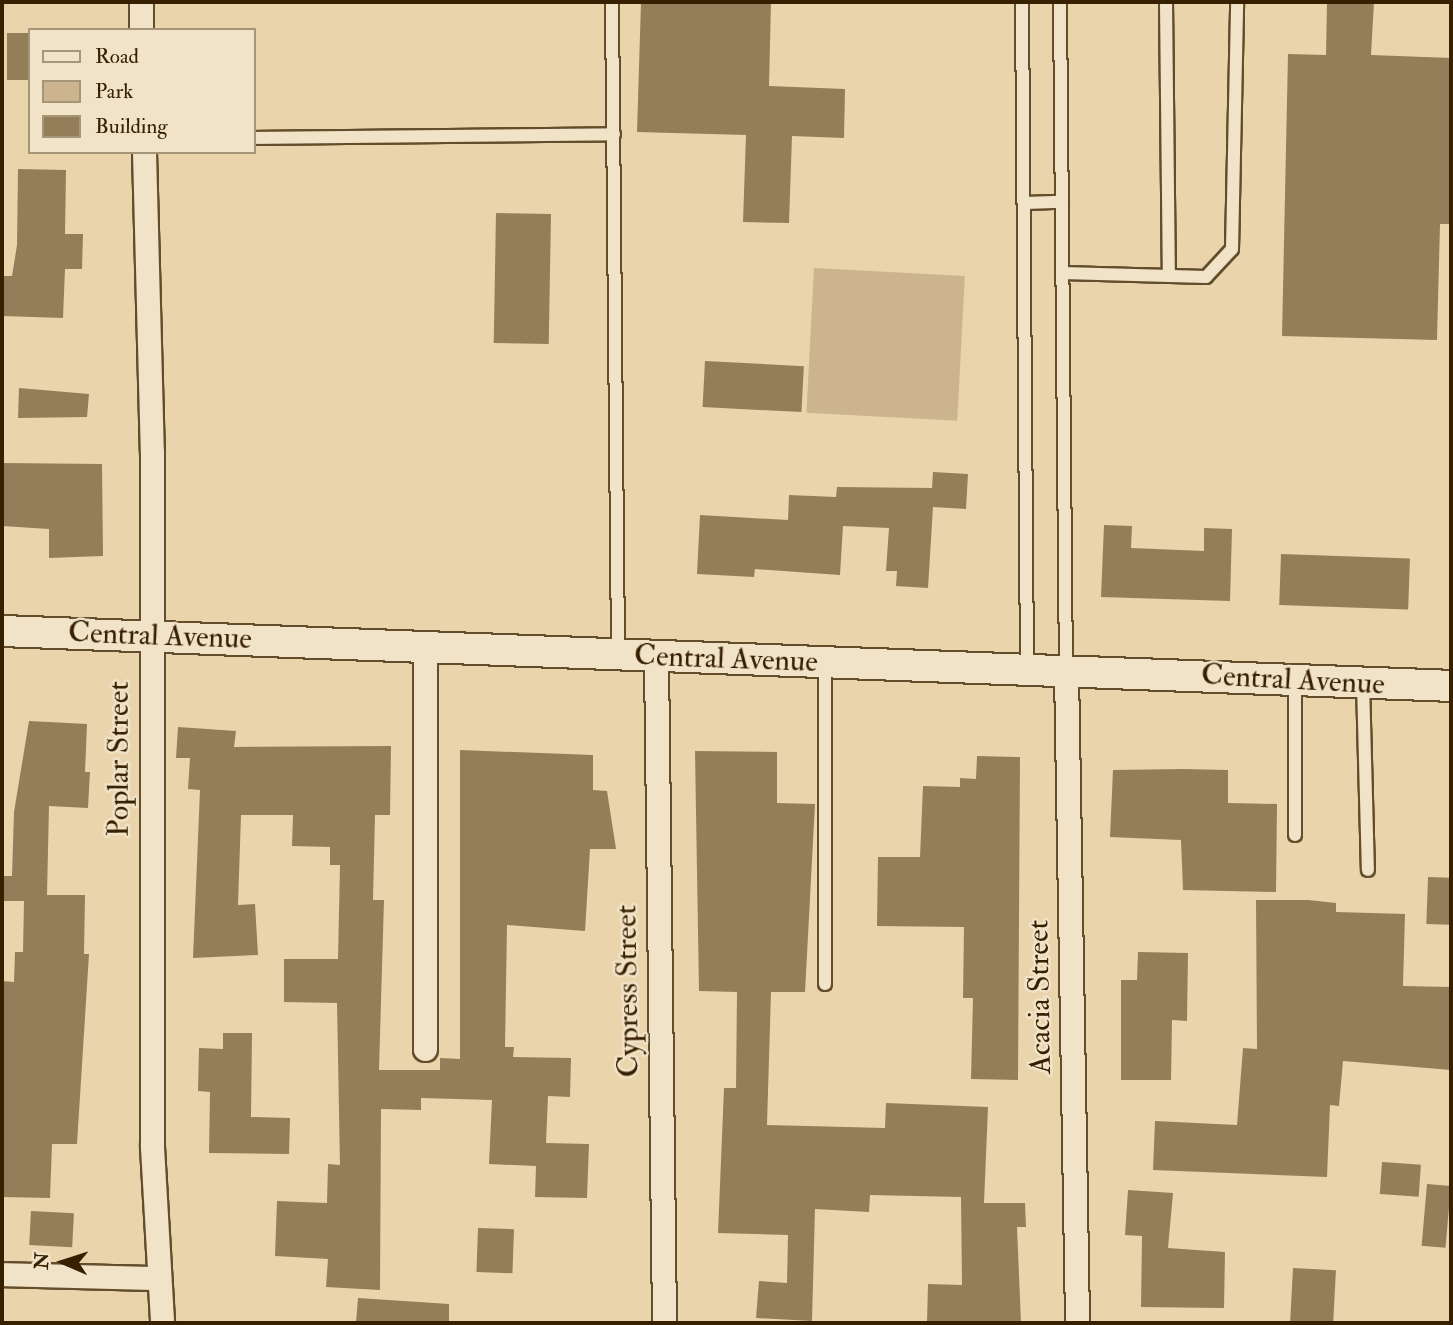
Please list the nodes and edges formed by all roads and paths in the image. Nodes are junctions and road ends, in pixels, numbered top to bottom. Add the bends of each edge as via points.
1 (141, 2) edge
2 (612, 2) edge
3 (1022, 2) edge
4 (1060, 2) edge
5 (1166, 2) edge
6 (1237, 2) edge
7 (141, 28) edge
8 (614, 134) junction
9 (256, 138) edge
10 (144, 154) edge
11 (1062, 202) junction
12 (1024, 203) junction
13 (1063, 273) junction
14 (1169, 276) junction
15 (2, 631) edge
16 (150, 636) junction
17 (425, 643) junction
18 (618, 655) junction
19 (656, 658) junction
20 (825, 663) junction
21 (1027, 669) junction
22 (1066, 670) junction
23 (1295, 680) junction
24 (1363, 683) junction
25 (1451, 686) edge
26 (1294, 835) dead end
27 (1368, 870) dead end
28 (825, 984) dead end
29 (425, 1049) dead end
30 (2, 1274) edge
31 (159, 1278) junction
32 (162, 1323) edge
33 (664, 1323) edge
34 (1077, 1323) edge

1 - 7 street
2 - 8 lane
3 - 12 lane
4 - 11 lane
5 - 14 lane
6 - 14 lane via 1232,248 1206,277
8 - 9 lane
8 - 18 lane
10 - 16 street, Poplar Street
11 - 12 lane
11 - 13 lane
12 - 21 lane
13 - 14 lane
13 - 22 lane
15 - 16 street, Central Avenue
16 - 17 street, Central Avenue
16 - 31 street, Poplar Street via 152,1147
17 - 18 street, Central Avenue
17 - 29 street
18 - 19 street, Central Avenue
19 - 20 street, Central Avenue
19 - 33 street, Cypress Street
20 - 21 street, Central Avenue
20 - 28 lane
21 - 22 street, Central Avenue
22 - 23 street, Central Avenue
22 - 34 street, Acacia Street
23 - 24 street, Central Avenue
23 - 26 lane
24 - 25 street, Central Avenue
24 - 27 lane
30 - 31 street
31 - 32 street, Poplar Street

